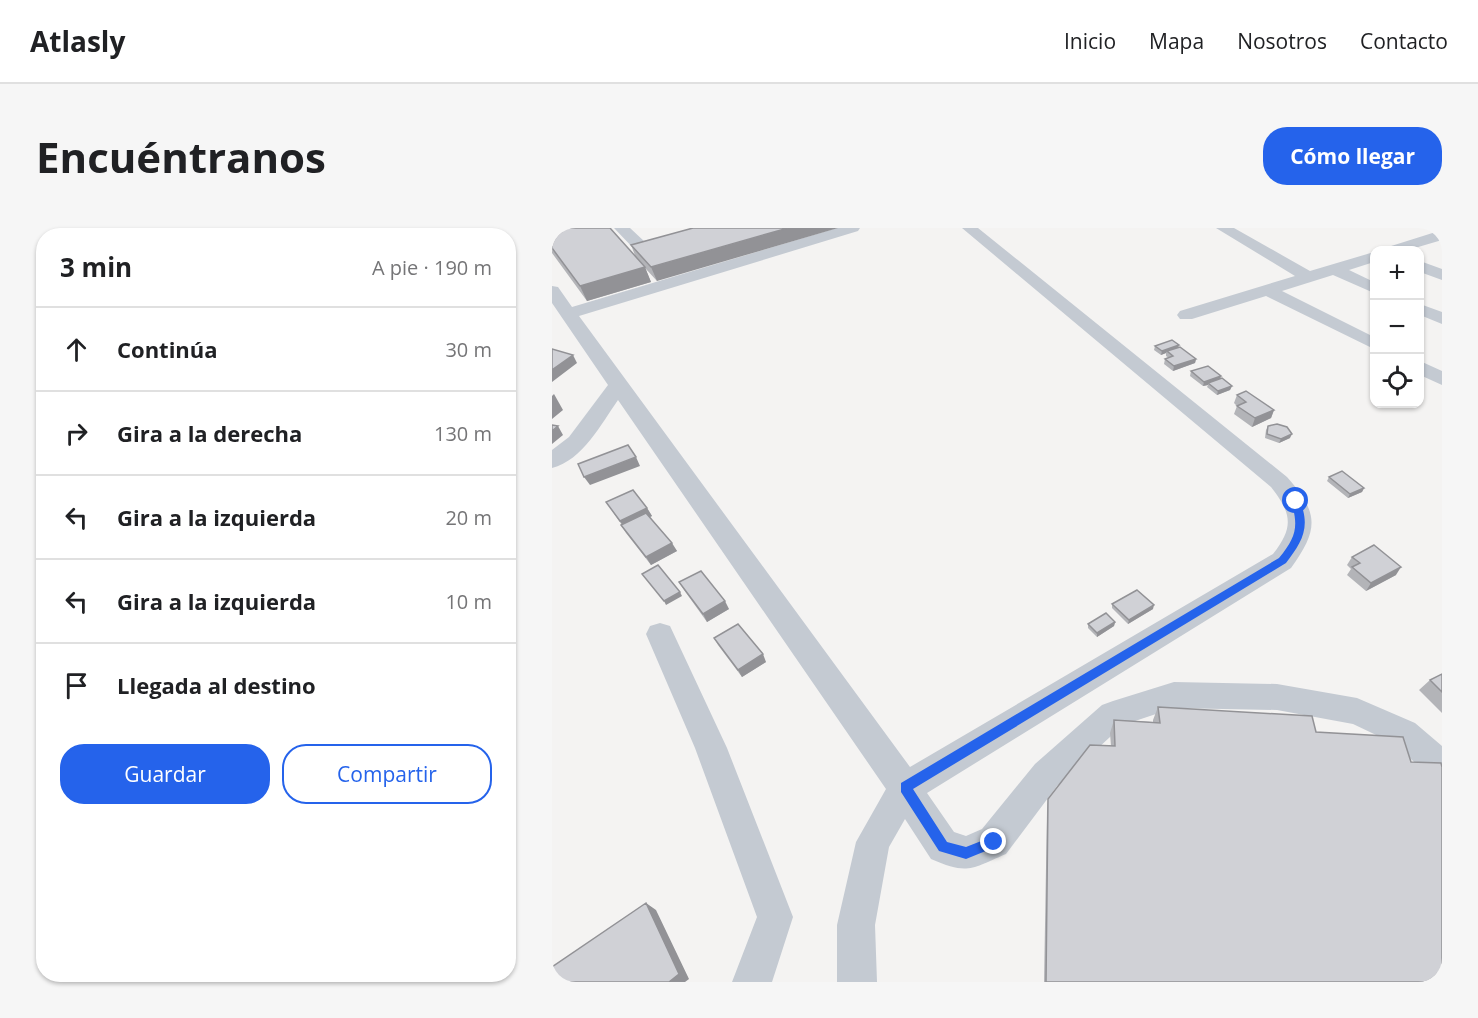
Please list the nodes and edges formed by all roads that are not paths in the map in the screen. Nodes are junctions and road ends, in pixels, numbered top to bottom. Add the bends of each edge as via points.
1 (621, 228) edge
2 (713, 228) edge
3 (853, 228) edge
4 (969, 228) edge
5 (1223, 228) edge
6 (1403, 233) dead end
7 (1442, 235) edge
8 (1421, 242) junction
9 (1408, 246) edge
10 (1370, 257) edge
11 (1424, 268) edge
12 (1334, 269) junction
13 (1442, 275) edge
14 (1308, 277) junction
15 (1370, 286) edge
16 (1267, 290) junction
17 (552, 291) edge
18 (1424, 311) edge
19 (568, 314) junction
20 (1186, 315) dead end
21 (1442, 319) edge
22 (1370, 343) edge
23 (1424, 370) edge
24 (1442, 379) edge
25 (619, 385) junction
26 (552, 461) edge
27 (660, 634) dead end
28 (1442, 766) edge
29 (905, 788) junction
30 (752, 982) edge
31 (857, 982) edge

1 - 2 street via 642,248
3 - 19 street
4 - 29 street via 1279,482 1296,501 1301,521 1297,542 1282,561
5 - 14 street
6 - 8 street
7 - 8 street
8 - 9 street
10 - 12 street
11 - 13 street
12 - 14 street
12 - 15 street
14 - 16 street
16 - 20 street
16 - 22 street
17 - 19 street
18 - 21 street
19 - 25 street
23 - 24 street
25 - 26 street via 577,442
25 - 29 street
27 - 30 street via 711,748 775,917
28 - 29 street via 1404,733 1357,711 1277,697 1174,695 1113,715 1047,775 994,842 966,853 943,847
29 - 31 street via 873,842 856,925

